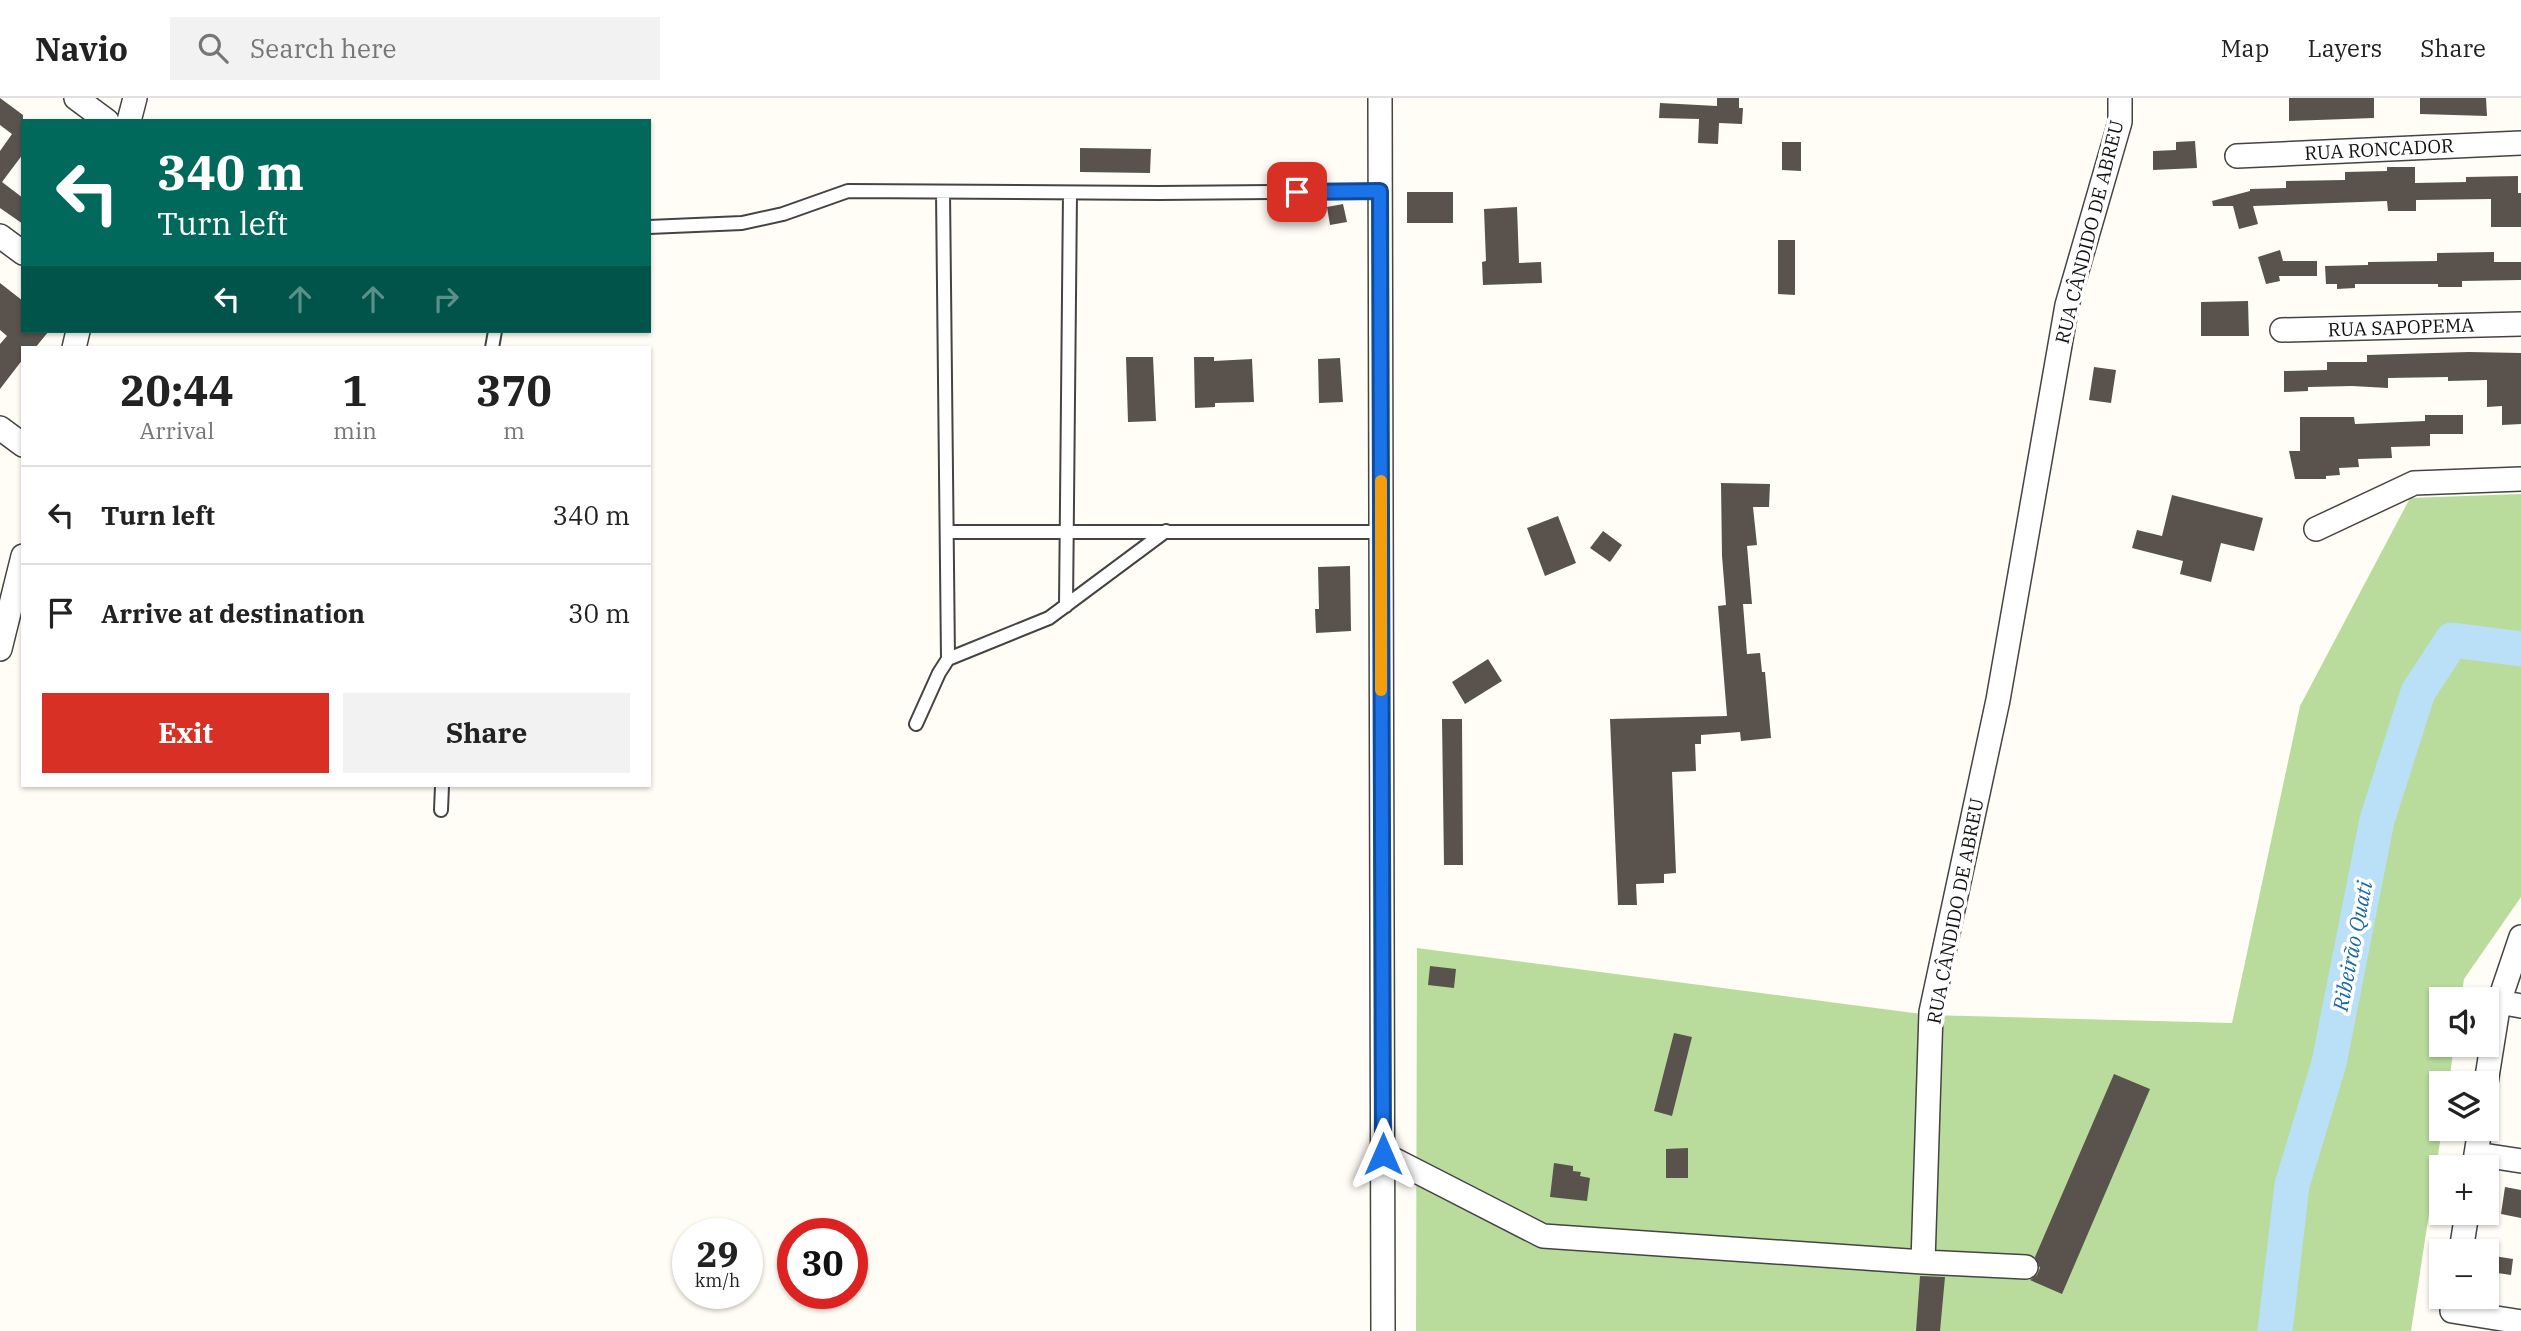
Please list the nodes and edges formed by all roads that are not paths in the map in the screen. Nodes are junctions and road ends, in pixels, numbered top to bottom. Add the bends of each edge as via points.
1 (76, 98) edge
2 (135, 98) edge
3 (1380, 98) edge
4 (2120, 98) edge
5 (104, 119) edge
6 (130, 119) edge
7 (2521, 143) edge
8 (2238, 156) dead end
9 (1380, 191) junction
10 (943, 192) junction
11 (1070, 193) junction
12 (651, 227) edge
13 (0, 236) edge
14 (21, 252) edge
15 (2521, 324) edge
16 (2282, 330) dead end
17 (0, 428) edge
18 (21, 444) edge
19 (2521, 479) edge
20 (2316, 529) dead end
21 (1066, 531) junction
22 (1166, 531) junction
23 (947, 532) junction
24 (1381, 532) junction
25 (21, 563) edge
26 (1066, 606) junction
27 (2, 633) edge
28 (948, 659) junction
29 (916, 724) dead end
30 (442, 787) edge
31 (441, 810) dead end
32 (2521, 937) edge
33 (2510, 1004) edge
34 (2490, 1071) edge
35 (1383, 1154) junction
36 (2499, 1161) edge
37 (2521, 1161) edge
38 (1923, 1262) junction
39 (2026, 1266) dead end
40 (2452, 1313) edge
41 (2521, 1322) edge
42 (1384, 1331) edge

1 - 5 street
2 - 6 street
3 - 9 street
4 - 38 street, RUA CÂNDIDO DE ABREU via 2120,122 2067,305 1998,700 1931,1012
7 - 8 street, RUA RONCADOR
9 - 11 lane
9 - 24 street
10 - 11 lane
10 - 12 lane via 848,191 742,223
10 - 23 lane
11 - 21 lane
13 - 14 street
15 - 16 street, RUA SAPOPEMA
17 - 18 street
19 - 20 street via 2414,484
21 - 22 lane
21 - 23 lane
21 - 26 lane
22 - 24 lane
22 - 26 lane
23 - 28 lane
24 - 35 street
25 - 27 street
26 - 28 lane via 1049,618
28 - 29 lane
30 - 31 lane
32 - 33 street
33 - 34 street
35 - 38 street via 1544,1236
35 - 42 street
36 - 37 street
38 - 39 street
40 - 41 street

